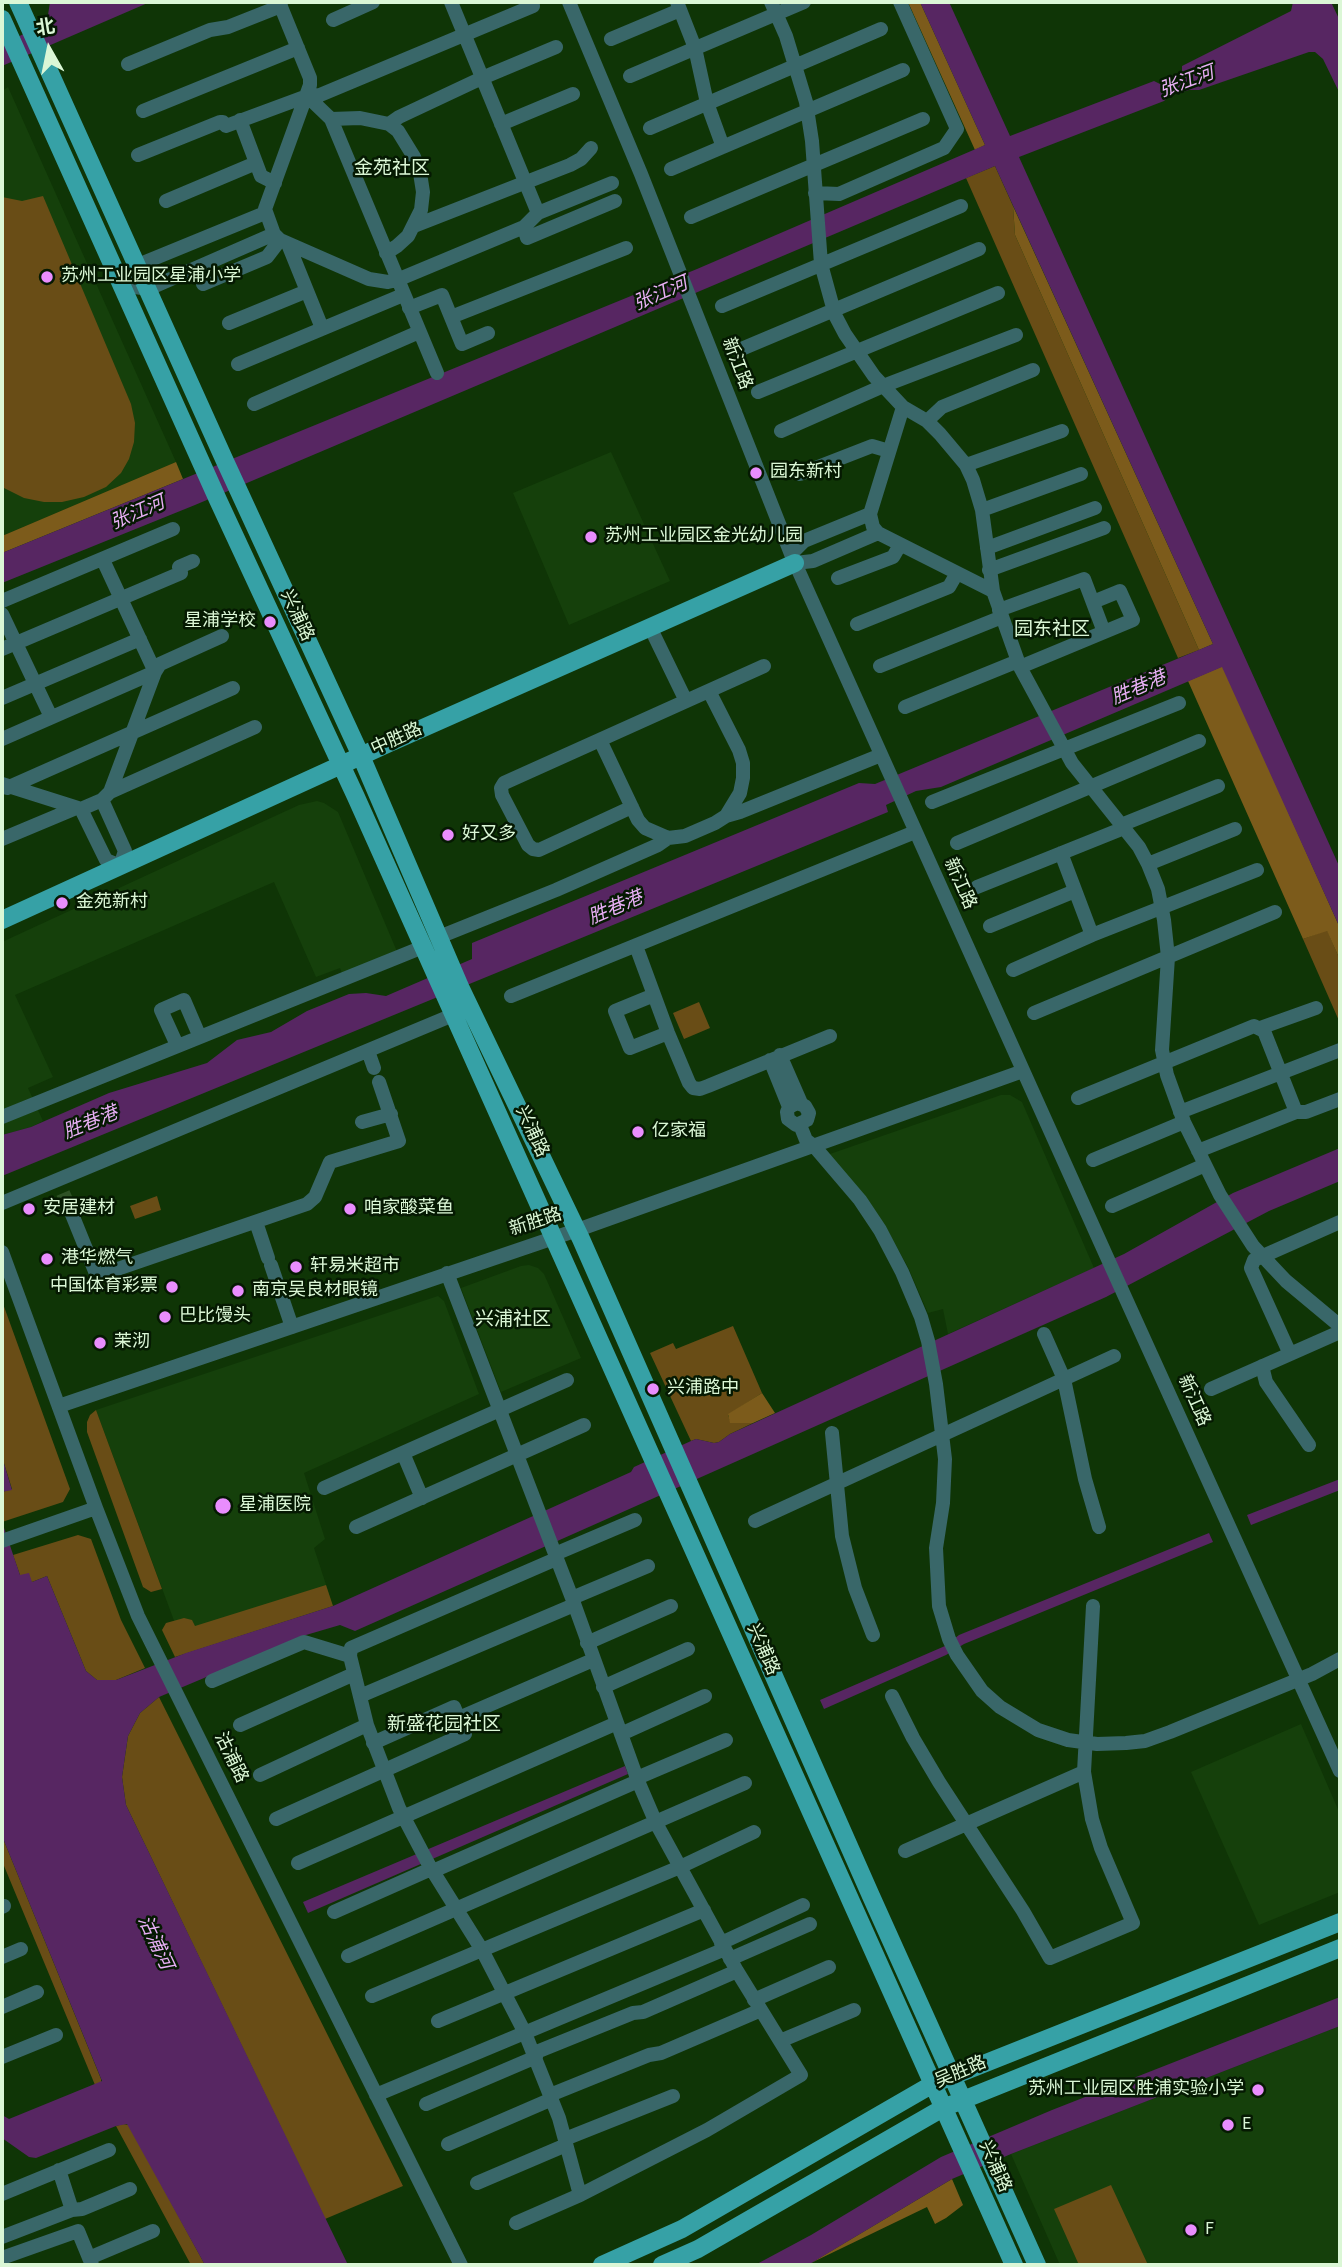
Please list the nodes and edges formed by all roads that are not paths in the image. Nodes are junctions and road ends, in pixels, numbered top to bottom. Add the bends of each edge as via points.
1 (18, 2) edge
2 (373, 2) edge
3 (452, 2) edge
4 (569, 2) edge
5 (804, 2) edge
6 (900, 2) edge
7 (280, 4) edge
8 (533, 6) dead end
9 (678, 6) edge
10 (774, 8) edge
11 (2, 19) edge
12 (333, 20) dead end
13 (881, 29) dead end
14 (464, 35) junction
15 (611, 39) dead end
16 (556, 47) dead end
17 (298, 48) junction
18 (695, 48) junction
19 (128, 64) dead end
20 (797, 65) junction
21 (903, 70) dead end
22 (630, 76) dead end
23 (482, 78) junction
24 (573, 94) dead end
25 (307, 96) junction
26 (707, 103) junction
27 (807, 110) junction
28 (144, 111) dead end
29 (331, 119) junction
30 (923, 119) dead end
31 (240, 120) junction
32 (389, 124) junction
33 (501, 124) junction
34 (650, 128) dead end
35 (723, 147) junction
36 (591, 148) dead end
37 (138, 156) dead end
38 (256, 163) junction
39 (813, 165) junction
40 (671, 169) dead end
41 (275, 183) junction
42 (525, 183) junction
43 (612, 183) dead end
44 (815, 193) junction
45 (166, 201) dead end
46 (615, 201) dead end
47 (961, 206) dead end
48 (265, 213) junction
49 (538, 213) junction
50 (691, 217) dead end
51 (414, 226) junction
52 (524, 227) junction
53 (281, 239) junction
54 (626, 247) dead end
55 (979, 249) dead end
56 (386, 253) junction
57 (821, 264) junction
58 (138, 265) junction
59 (397, 280) junction
60 (203, 284) dead end
61 (123, 285) junction
62 (148, 289) junction
63 (307, 290) junction
64 (998, 293) dead end
65 (406, 301) junction
66 (722, 306) dead end
67 (833, 310) junction
68 (451, 317) junction
69 (229, 323) dead end
70 (323, 328) junction
71 (419, 332) junction
72 (488, 333) dead end
73 (1016, 335) dead end
74 (739, 350) dead end
75 (856, 351) junction
76 (238, 364) dead end
77 (1033, 370) dead end
78 (437, 373) dead end
79 (883, 386) junction
80 (758, 392) dead end
81 (254, 404) dead end
82 (902, 407) junction
83 (927, 421) junction
84 (781, 431) dead end
85 (1062, 431) dead end
86 (889, 452) junction
87 (965, 465) junction
88 (800, 474) dead end
89 (1080, 474) dead end
90 (1095, 508) dead end
91 (982, 510) junction
92 (870, 513) junction
93 (1104, 528) dead end
94 (173, 529) dead end
95 (878, 533) junction
96 (900, 545) junction
97 (987, 548) junction
98 (793, 559) junction
99 (103, 560) junction
100 (193, 561) dead end
101 (989, 569) junction
102 (957, 573) junction
103 (838, 578) dead end
104 (993, 591) junction
105 (121, 598) junction
106 (2, 601) edge
107 (1093, 602) junction
108 (2, 614) edge
109 (1000, 614) junction
110 (857, 624) dead end
111 (650, 627) junction
112 (1104, 632) junction
113 (222, 636) dead end
114 (139, 639) junction
115 (9, 646) edge
116 (1019, 664) junction
117 (764, 666) dead end
118 (880, 666) dead end
119 (155, 673) junction
120 (35, 684) junction
121 (233, 688) dead end
122 (709, 691) junction
123 (2, 698) edge
124 (686, 701) junction
125 (1179, 703) dead end
126 (905, 707) dead end
127 (51, 717) junction
128 (255, 727) dead end
129 (132, 732) junction
130 (2, 739) edge
131 (600, 740) junction
132 (1199, 741) dead end
133 (1061, 744) junction
134 (359, 751) junction
135 (881, 755) junction
136 (339, 760) junction
137 (1218, 786) dead end
138 (4, 787) edge
139 (1090, 787) junction
140 (106, 796) junction
141 (932, 802) dead end
142 (632, 807) junction
143 (79, 809) junction
144 (726, 816) junction
145 (1122, 827) junction
146 (1235, 828) dead end
147 (915, 832) junction
148 (668, 838) junction
149 (2, 839) edge
150 (957, 843) dead end
151 (1061, 853) junction
152 (117, 859) junction
153 (1148, 864) junction
154 (1257, 870) dead end
155 (977, 887) dead end
156 (1075, 891) junction
157 (2, 907) edge
158 (1161, 908) junction
159 (1275, 912) dead end
160 (2, 920) edge
161 (990, 926) dead end
162 (1092, 935) junction
163 (439, 937) junction
164 (636, 946) junction
165 (426, 955) junction
166 (1168, 957) junction
167 (1013, 970) dead end
168 (453, 992) junction
169 (654, 995) junction
170 (511, 996) dead end
171 (1316, 1008) dead end
172 (1034, 1013) dead end
173 (453, 1015) junction
174 (1261, 1028) junction
175 (668, 1033) junction
176 (200, 1035) junction
177 (830, 1036) dead end
178 (177, 1045) junction
179 (1340, 1050) edge
180 (368, 1051) junction
181 (775, 1058) junction
182 (1165, 1063) junction
183 (1023, 1071) junction
184 (1280, 1072) junction
185 (1079, 1098) dead end
186 (1340, 1099) edge
187 (1296, 1112) junction
188 (391, 1114) junction
189 (2, 1117) edge
190 (1182, 1117) junction
191 (362, 1122) dead end
192 (814, 1146) junction
193 (1198, 1151) junction
194 (1093, 1160) dead end
195 (1205, 1165) junction
196 (2, 1203) edge
197 (1112, 1206) dead end
198 (69, 1208) tunnel mouth
199 (256, 1222) junction
200 (1340, 1222) edge
201 (576, 1230) junction
202 (553, 1238) junction
203 (2, 1252) edge
204 (1261, 1255) junction
205 (447, 1273) junction
206 (1340, 1326) edge
207 (292, 1327) junction
208 (1340, 1332) edge
209 (1044, 1334) dead end
210 (1290, 1354) junction
211 (1114, 1356) dead end
212 (1262, 1366) junction
213 (1064, 1379) junction
214 (566, 1380) dead end
215 (1211, 1389) dead end
216 (59, 1406) junction
217 (499, 1409) junction
218 (584, 1425) dead end
219 (832, 1433) dead end
220 (943, 1434) junction
221 (1310, 1445) dead end
222 (403, 1453) junction
223 (517, 1455) junction
224 (837, 1483) junction
225 (324, 1488) dead end
226 (422, 1498) junction
227 (96, 1508) junction
228 (635, 1520) dead end
229 (755, 1521) dead end
230 (356, 1527) dead end
231 (1099, 1527) dead end
232 (5, 1540) edge
233 (554, 1553) junction
234 (648, 1566) dead end
235 (573, 1601) junction
236 (671, 1606) dead end
237 (1093, 1606) dead end
238 (873, 1635) dead end
239 (587, 1643) junction
240 (688, 1650) dead end
241 (350, 1656) junction
242 (1340, 1659) edge
243 (593, 1660) junction
244 (354, 1674) junction
245 (1299, 1679) junction
246 (212, 1681) dead end
247 (603, 1687) junction
248 (360, 1696) junction
249 (705, 1696) dead end
250 (892, 1696) dead end
251 (459, 1718) junction
252 (240, 1725) dead end
253 (367, 1725) junction
254 (619, 1728) junction
255 (726, 1740) dead end
256 (1084, 1742) junction
257 (373, 1743) junction
258 (384, 1771) junction
259 (1340, 1771) edge
260 (1084, 1772) junction
261 (260, 1775) dead end
262 (638, 1780) junction
263 (745, 1783) dead end
264 (402, 1815) junction
265 (276, 1819) dead end
266 (656, 1823) junction
267 (966, 1824) junction
268 (754, 1832) dead end
269 (905, 1851) dead end
270 (298, 1863) dead end
271 (680, 1867) junction
272 (431, 1869) junction
273 (803, 1905) dead end
274 (456, 1909) junction
275 (704, 1910) junction
276 (334, 1912) dead end
277 (1340, 1922) edge
278 (810, 1924) dead end
279 (1340, 1948) edge
280 (21, 1949) dead end
281 (482, 1950) junction
282 (728, 1955) junction
283 (348, 1956) dead end
284 (2, 1957) edge
285 (829, 1967) dead end
286 (37, 1992) dead end
287 (505, 1993) junction
288 (372, 1996) dead end
289 (757, 2005) junction
290 (2, 2007) edge
291 (855, 2010) dead end
292 (438, 2021) dead end
293 (525, 2033) junction
294 (55, 2035) dead end
295 (780, 2041) junction
296 (535, 2055) junction
297 (2, 2057) edge
298 (953, 2075) junction
299 (933, 2084) junction
300 (376, 2095) junction
301 (673, 2096) dead end
302 (551, 2097) junction
303 (964, 2098) junction
304 (426, 2104) dead end
305 (943, 2108) junction
306 (566, 2142) junction
307 (447, 2144) dead end
308 (109, 2150) dead end
309 (60, 2170) junction
310 (477, 2183) dead end
311 (130, 2189) dead end
312 (2, 2194) edge
313 (580, 2195) junction
314 (72, 2210) junction
315 (516, 2223) dead end
316 (153, 2231) dead end
317 (2, 2238) edge
318 (2, 2261) edge
319 (90, 2262) edge
320 (461, 2265) edge
321 (602, 2265) edge
322 (663, 2265) edge
323 (1014, 2265) edge
324 (1037, 2265) edge

1 - 58 main road, 兴浦路
2 - 12 street
3 - 14 street
4 - 98 street, 新江路
5 - 10 street
6 - 44 street via 957,130 944,148 839,194
7 - 17 street
7 - 19 street
8 - 14 street
9 - 15 street
9 - 18 street
10 - 18 street
10 - 20 street
11 - 61 main road, 兴浦路
13 - 20 street
14 - 23 street
14 - 25 street via 320,95
16 - 23 street
17 - 25 street via 310,78
17 - 28 street
18 - 22 street
18 - 26 street
20 - 26 street
20 - 27 street
21 - 27 street
23 - 32 street
23 - 33 street
24 - 33 street
25 - 29 street
25 - 31 street
25 - 41 street
26 - 34 street
26 - 35 street
27 - 35 street
27 - 39 street
29 - 32 street
29 - 56 street
30 - 39 street
31 - 37 street via 226,126 220,122
31 - 38 street
32 - 51 street via 398,131 420,173 421,210
33 - 42 street
35 - 40 street
36 - 42 street via 570,165
38 - 41 street via 261,176
38 - 45 street
39 - 44 street
39 - 50 street
41 - 48 street
42 - 49 street
42 - 51 street
43 - 49 street
44 - 57 street
46 - 52 street via 527,237
47 - 57 street
48 - 53 street
48 - 58 street
49 - 52 street
51 - 56 street
52 - 59 street
53 - 59 street via 369,279
53 - 60 street via 267,257
53 - 62 street
53 - 63 street
54 - 68 street
55 - 67 street
56 - 59 street
57 - 66 street
57 - 67 street
58 - 61 street
58 - 62 main road, 兴浦路
59 - 65 street
61 - 62 street
61 - 136 main road, 兴浦路
62 - 134 main road, 兴浦路
63 - 69 street
63 - 70 street
64 - 75 street
65 - 68 street via 442,295
65 - 70 street
65 - 71 street
67 - 74 street
67 - 75 street
68 - 72 street via 462,344
70 - 76 street
71 - 78 street
71 - 81 street
73 - 79 street
75 - 79 street
75 - 80 street
77 - 83 street via 942,407
79 - 82 street
79 - 84 street
82 - 83 street
82 - 86 street
83 - 87 street
85 - 87 street
86 - 88 street via 872,446
86 - 92 street
87 - 91 street
89 - 91 street
90 - 97 street
91 - 97 street
92 - 95 street
92 - 98 street via 804,541
93 - 101 street
94 - 99 street
95 - 96 street
95 - 98 street via 813,561
96 - 102 street
96 - 103 street via 892,557
97 - 101 street
98 - 111 main road, 中胜路
98 - 134 main road, 中胜路
98 - 135 street, 新江路
99 - 105 street
99 - 106 street
100 - 105 street via 179,567 181,573
101 - 104 street
102 - 104 street
102 - 110 street via 949,587
104 - 109 street
105 - 114 street
105 - 115 street
107 - 109 street via 1084,579
107 - 112 street
107 - 112 street via 1119,591 1133,620
108 - 115 street
109 - 116 street
109 - 118 street
111 - 124 street
111 - 134 main road, 中胜路
112 - 116 street
113 - 119 street via 160,664
114 - 119 street
114 - 120 street
115 - 120 street
116 - 126 street
116 - 133 street
117 - 122 street
119 - 127 street
119 - 129 street
120 - 123 street
120 - 127 street
121 - 129 street
122 - 124 street
122 - 144 street via 743,763 740,793
124 - 131 street
125 - 133 street
127 - 130 street
128 - 140 street
129 - 138 street
129 - 140 street
131 - 142 street
131 - 142 street via 504,783 502,795 528,845 539,850
132 - 139 street
133 - 139 street
133 - 141 street
134 - 136 main road, 中胜路
134 - 163 main road, 兴浦路
135 - 144 street
135 - 147 street, 新江路
136 - 152 main road, 中胜路
136 - 165 main road, 兴浦路
137 - 145 street
138 - 143 street
139 - 145 street
139 - 150 street
140 - 143 street
140 - 152 street
142 - 148 street via 645,828
143 - 149 street
143 - 152 street
144 - 148 street via 685,836
145 - 151 street
145 - 153 street
146 - 153 street
147 - 164 street
147 - 183 street, 新江路
148 - 163 street
151 - 155 street
151 - 156 street
152 - 157 main road, 中胜路
152 - 160 main road, 中胜路
153 - 158 street
154 - 158 street
156 - 161 street
156 - 162 street
158 - 162 street
158 - 166 street
159 - 166 street
162 - 167 street
163 - 168 main road, 兴浦路 via 448,956
164 - 169 street
164 - 170 street
165 - 168 main road, 兴浦路
165 - 176 street via 355,974
166 - 172 street
166 - 182 street
168 - 173 main road, 兴浦路
168 - 201 main road, 兴浦路
169 - 175 street
169 - 175 street via 615,1011 629,1048
171 - 174 street
173 - 180 street
173 - 202 main road, 兴浦路
174 - 182 street via 1254,1026
174 - 184 street
175 - 181 street via 693,1088
176 - 178 street
176 - 178 street via 184,1000 161,1010
177 - 181 street
178 - 189 street
179 - 184 street
180 - 188 street
180 - 196 street via 60,1187
181 - 192 street via 795,1105 808,1109 803,1123 814,1137
182 - 185 street
182 - 190 street
183 - 192 street, 新胜路
183 - 245 street, 新江路
184 - 187 street
184 - 190 street
186 - 187 street
187 - 193 street
188 - 191 street
188 - 199 street via 399,1141 331,1162 307,1204
190 - 193 street
190 - 194 street
192 - 201 street, 新胜路
192 - 220 street via 860,1200 907,1283 928,1341
193 - 195 street
195 - 197 street
195 - 204 street
198 - 199 street via 97,1276
199 - 207 street
200 - 204 street
201 - 202 street, 新胜路
201 - 298 main road, 兴浦路
202 - 205 street, 新胜路
202 - 299 main road, 兴浦路
203 - 216 street, 沽浦路
204 - 206 street
204 - 210 street via 1251,1268
205 - 207 street, 新胜路
205 - 217 street
207 - 216 street, 新胜路
208 - 210 street
209 - 213 street
210 - 212 street
211 - 213 street
212 - 215 street
212 - 221 street via 1266,1382
213 - 220 street
213 - 231 street
214 - 217 street
216 - 227 street, 沽浦路
217 - 222 street
217 - 223 street
218 - 223 street
219 - 224 street
220 - 224 street
220 - 256 street via 936,1572 939,1606 949,1639 982,1691 1000,1707 1034,1728
222 - 225 street
222 - 226 street
223 - 226 street
223 - 233 street
224 - 229 street
224 - 238 street via 842,1536
226 - 230 street
227 - 232 street
227 - 300 street, 沽浦路 via 138,1616
228 - 233 street
233 - 235 street
233 - 241 street via 351,1648
234 - 235 street
235 - 239 street
235 - 248 street
236 - 239 street
237 - 256 street
239 - 243 street
240 - 247 street
241 - 244 street
241 - 246 street via 304,1642
242 - 245 street
243 - 247 street
243 - 251 street
244 - 248 street
244 - 252 street
245 - 256 street via 1145,1741
245 - 259 street, 新江路
247 - 254 street
248 - 253 street
249 - 254 street
250 - 267 street
251 - 257 street via 454,1707
251 - 258 street via 466,1734
253 - 257 street
253 - 261 street
254 - 262 street
254 - 264 street
255 - 262 street
256 - 260 street
257 - 258 street
258 - 264 street
258 - 265 street
260 - 267 street
260 - 267 street via 1101,1848 1133,1923 1050,1958
262 - 266 street
262 - 272 street
263 - 266 street
264 - 270 street
264 - 272 street
266 - 271 street
266 - 274 street
267 - 269 street
268 - 271 street
271 - 275 street
271 - 281 street
272 - 274 street
272 - 276 street
273 - 282 street
274 - 281 street
274 - 283 street
275 - 282 street
275 - 287 street
277 - 298 main road, 吴胜路
278 - 282 street
279 - 303 main road, 吴胜路
280 - 284 street
281 - 287 street
281 - 288 street
282 - 289 street
282 - 293 street
282 - 296 street via 643,2012
285 - 289 street
286 - 290 street
287 - 292 street
287 - 293 street
289 - 295 street
289 - 302 street via 661,2053
291 - 295 street
293 - 296 street
293 - 300 street
294 - 297 street
295 - 313 street via 801,2075
296 - 302 street
296 - 304 street
298 - 299 main road, 吴胜路
298 - 303 main road, 兴浦路
299 - 305 main road, 兴浦路
299 - 321 main road, 吴胜路 via 682,2229
300 - 320 street, 沽浦路
301 - 306 street
302 - 306 street
302 - 307 street
303 - 305 main road, 吴胜路
303 - 324 main road, 兴浦路
305 - 322 main road, 吴胜路
305 - 323 main road, 兴浦路
306 - 310 street
306 - 313 street
308 - 309 street
309 - 312 street
309 - 314 street
311 - 314 street
313 - 315 street
314 - 317 street
316 - 319 street
318 - 319 street via 79,2231

